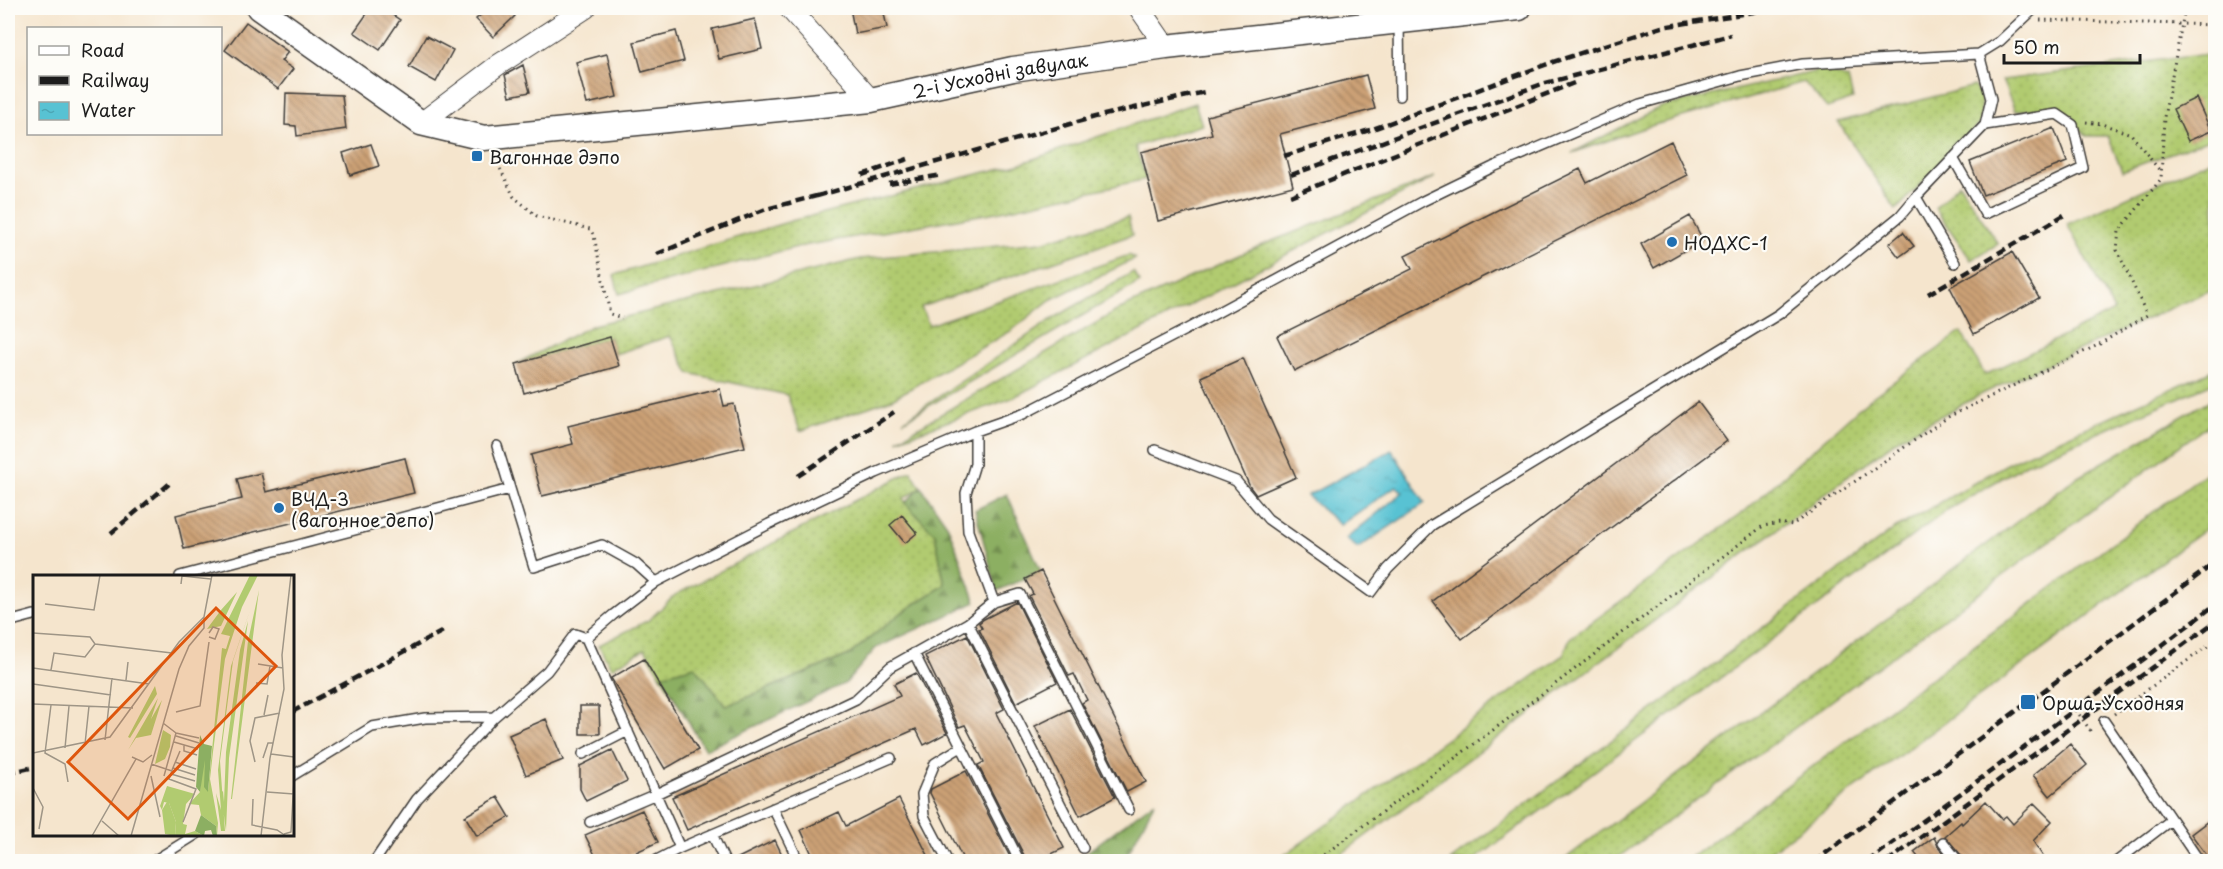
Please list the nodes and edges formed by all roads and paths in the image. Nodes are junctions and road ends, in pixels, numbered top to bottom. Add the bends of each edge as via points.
1 (259, 8) edge
2 (586, 8) edge
3 (789, 8) edge
4 (1139, 8) edge
5 (1519, 8) edge
6 (2035, 8) edge
7 (2185, 8) edge
8 (2022, 20) junction
9 (1399, 22) junction
10 (2180, 23) junction
11 (2216, 25) edge
12 (1166, 47) junction
13 (1979, 54) junction
14 (1400, 96) dead end
15 (871, 100) junction
16 (2063, 119) junction
17 (422, 123) junction
18 (1985, 125) junction
19 (484, 138) junction
20 (1953, 158) junction
21 (2160, 171) junction
22 (1916, 197) junction
23 (1955, 263) dead end
24 (622, 318) dead end
25 (975, 431) junction
26 (497, 446) dead end
27 (1155, 450) dead end
28 (510, 489) junction
29 (184, 575) edge
30 (656, 582) junction
31 (994, 602) junction
32 (33, 615) edge
33 (8, 622) edge
34 (968, 623) junction
35 (586, 638) junction
36 (2216, 640) edge
37 (914, 653) junction
38 (2069, 700) dead end
39 (495, 717) junction
40 (2104, 721) junction
41 (628, 731) junction
42 (961, 747) junction
43 (583, 754) dead end
44 (891, 758) dead end
45 (294, 775) edge
46 (656, 794) junction
47 (773, 808) junction
48 (1129, 810) dead end
49 (2171, 820) junction
50 (590, 822) dead end
51 (712, 834) junction
52 (194, 836) edge
53 (1943, 842) dead end
54 (680, 848) junction
55 (1083, 848) dead end
56 (152, 861) edge
57 (374, 861) edge
58 (655, 861) edge
59 (725, 861) edge
60 (799, 861) edge
61 (948, 861) edge
62 (1020, 861) edge
63 (1314, 861) edge
64 (1959, 861) edge
65 (2116, 861) edge
66 (2200, 861) edge

1 - 17 street
2 - 17 street via 498,65
3 - 15 street
4 - 12 street
5 - 9 street, 2-і Усходні завулак
6 - 8 lane
7 - 10 path
8 - 10 path
8 - 13 lane
9 - 12 street, 2-і Усходні завулак
9 - 14 lane
10 - 11 path
10 - 21 path via 2164,117
12 - 15 street, 2-і Усходні завулак via 1013,69
13 - 18 lane via 1991,99
13 - 25 lane via 1803,64 1740,76 1640,104 1423,201 1023,414
15 - 19 street, 2-і Усходні завулак
16 - 18 lane via 2057,114
16 - 20 lane via 2073,125 2083,168 1985,214
16 - 21 path via 2102,124 2131,134
17 - 19 street, 2-і Усходні завулак
18 - 20 lane
19 - 24 path via 514,197 537,216 590,230 610,314
20 - 22 lane
21 - 63 path via 2161,179 2119,231 2116,250 2146,315 2098,345 1948,417 1792,525 1763,526
22 - 23 lane
22 - 27 lane via 1900,216 1779,314 1431,525 1371,592 1268,519 1236,481
25 - 30 lane via 866,478
25 - 31 lane via 975,464 966,493 968,531
26 - 28 lane
28 - 29 lane
28 - 30 lane via 534,567 602,545 636,564
30 - 35 lane
31 - 34 lane
31 - 48 lane via 1020,594
32 - 33 lane
34 - 37 lane
34 - 55 lane
35 - 39 lane via 575,634 547,672
35 - 41 lane
36 - 40 path
37 - 42 lane
37 - 46 lane via 890,667 856,699
38 - 40 path via 2090,730
39 - 45 lane via 425,718 372,727
39 - 57 lane via 417,799
40 - 49 lane
41 - 43 lane
41 - 46 lane
42 - 61 lane via 934,763 922,794 924,816
42 - 62 lane
44 - 47 lane
46 - 50 lane
46 - 54 lane
47 - 51 lane
47 - 60 lane
49 - 65 lane
49 - 66 lane
51 - 54 lane
51 - 59 lane
52 - 56 lane
53 - 64 lane
54 - 58 lane

